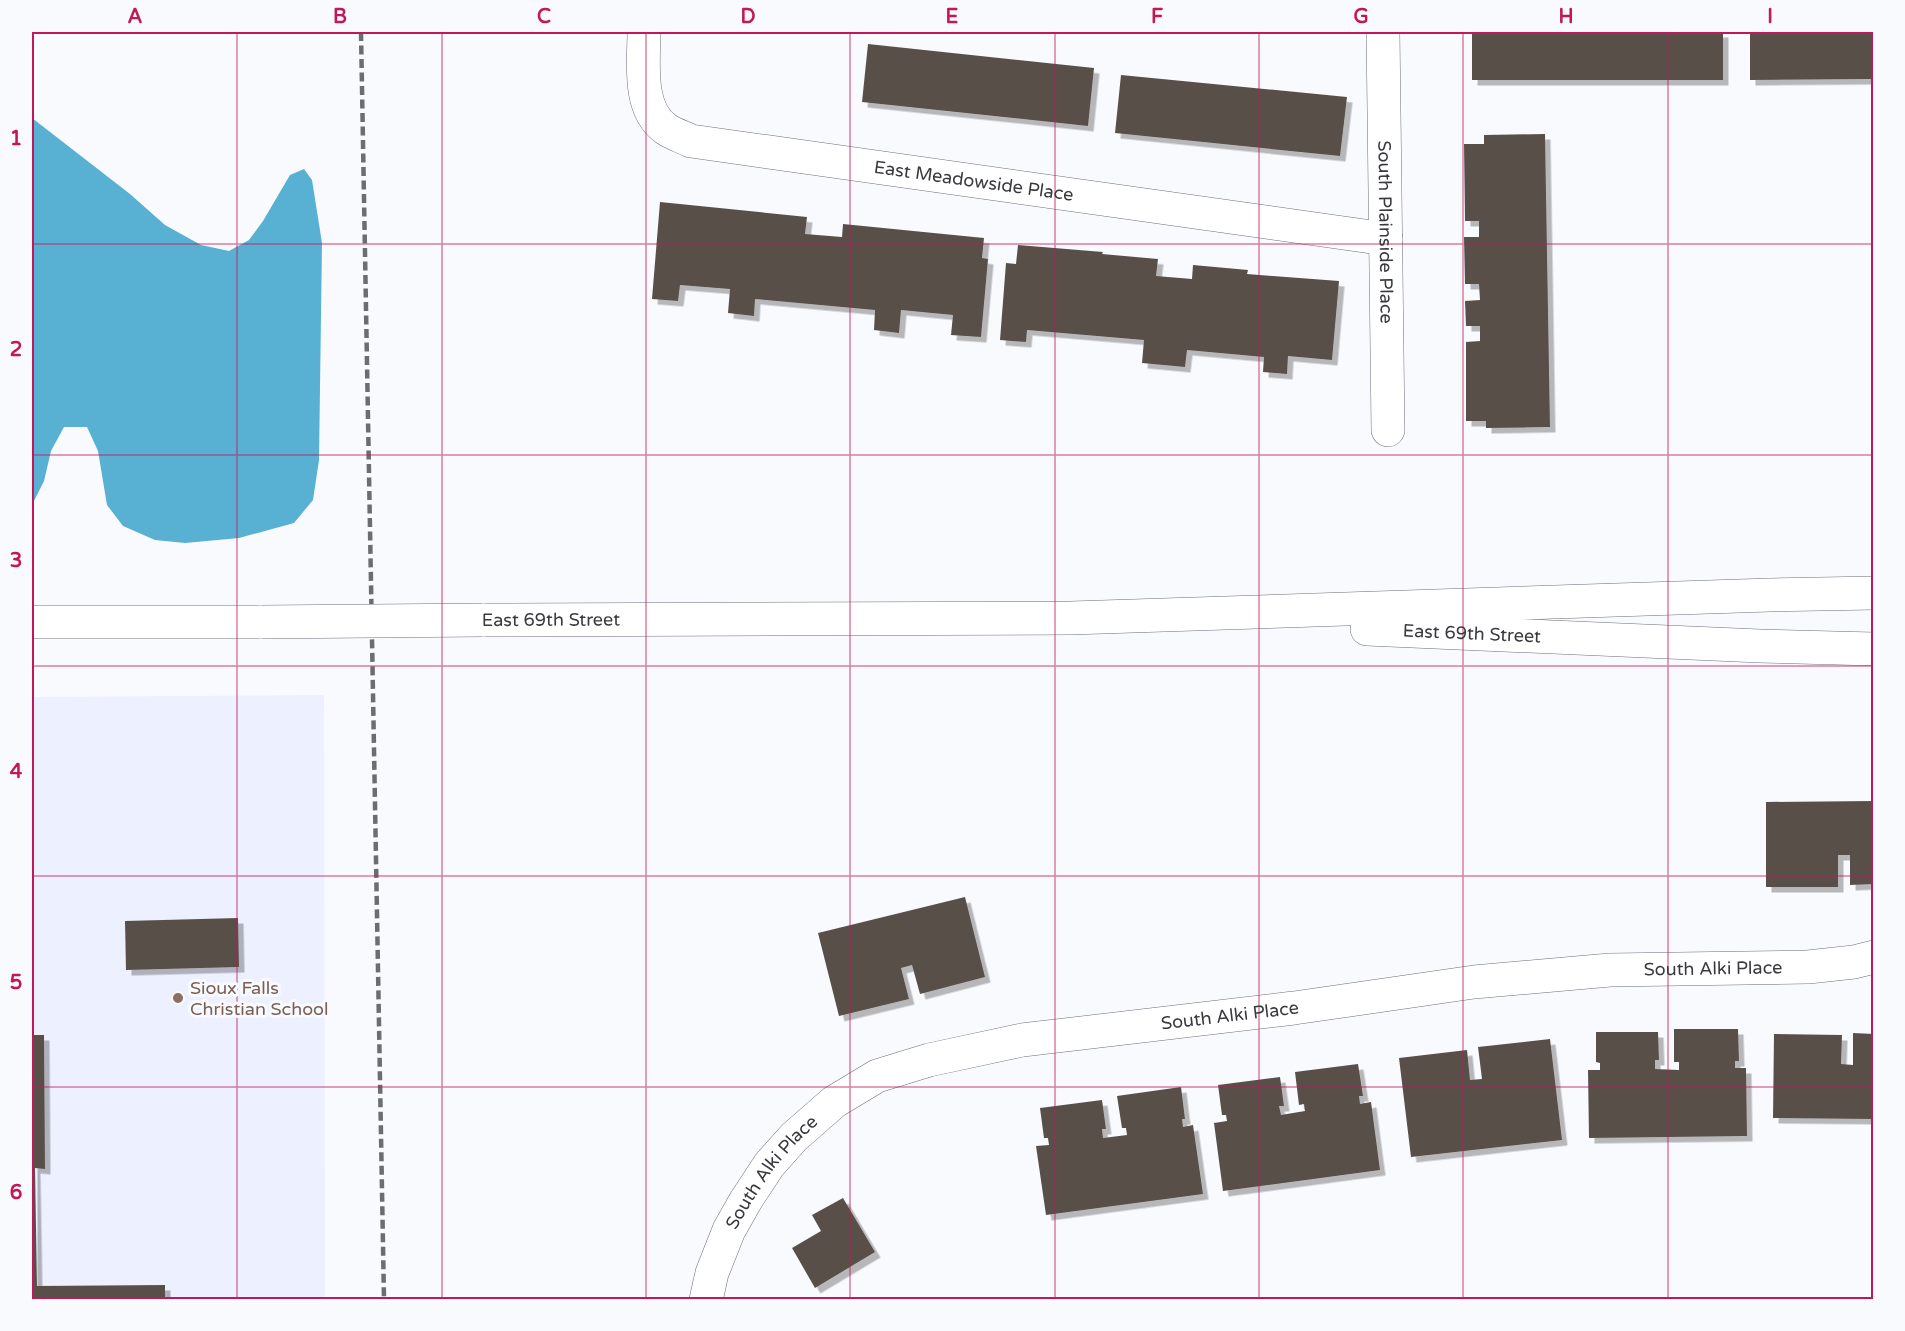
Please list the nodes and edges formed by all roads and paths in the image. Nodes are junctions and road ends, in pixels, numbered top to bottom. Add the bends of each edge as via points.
1 (644, 32) edge
2 (1383, 32) edge
3 (1386, 239) junction
4 (1388, 430) dead end
5 (1874, 593) edge
6 (1071, 618) junction
7 (32, 622) edge
8 (1874, 649) edge
9 (1874, 957) edge
10 (706, 1299) edge

1 - 3 main road, East Meadowside Place via 645,85 650,110 664,128 691,141
2 - 3 main road, South Plainside Place
3 - 4 main road, South Plainside Place
5 - 6 main road, East 69th Street
6 - 7 main road, East 69th Street, bridge
6 - 8 main road, East 69th Street
9 - 10 main road, South Alki Place via 1808,967 1610,970 1474,982 1022,1040 929,1060 877,1076 834,1102 794,1137 769,1165 735,1220

